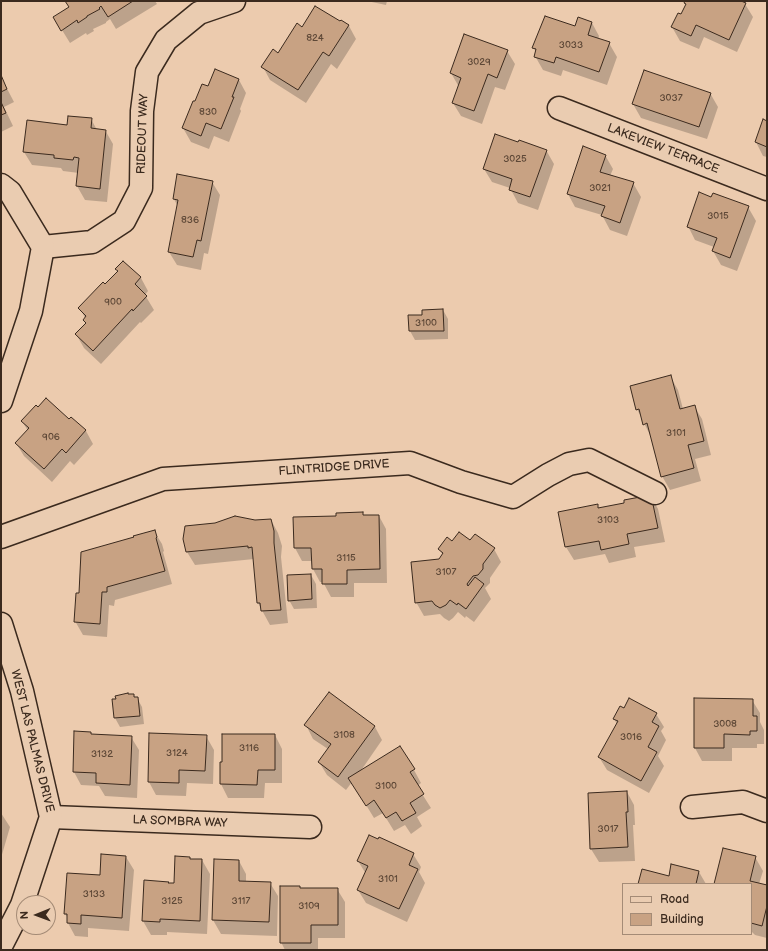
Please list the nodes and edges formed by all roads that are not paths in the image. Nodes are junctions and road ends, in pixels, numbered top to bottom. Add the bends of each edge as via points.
1 (234, 1) edge
2 (559, 108) dead end
3 (1, 185) edge
4 (767, 190) edge
5 (43, 247) junction
6 (1, 401) edge
7 (655, 493) dead end
8 (1, 537) edge
9 (1, 624) edge
10 (692, 807) dead end
11 (767, 811) edge
12 (51, 817) junction
13 (310, 827) dead end
14 (1, 946) edge

1 - 5 street, RIDEOUT WAY via 199,13 166,40 147,72 142,111 142,188 124,221 92,242
2 - 4 street, LAKEVIEW TERRACE
3 - 5 street via 10,192
5 - 6 street via 31,311
7 - 8 street, FLINTRIDGE DRIVE via 588,460 569,464 513,497 461,482 410,463 163,479
9 - 12 street, WEST LAS PALMAS DRIVE via 22,691
10 - 11 street via 743,802
12 - 13 street, LA SOMBRA WAY
12 - 14 street, WEST LAS PALMAS DRIVE via 22,905

